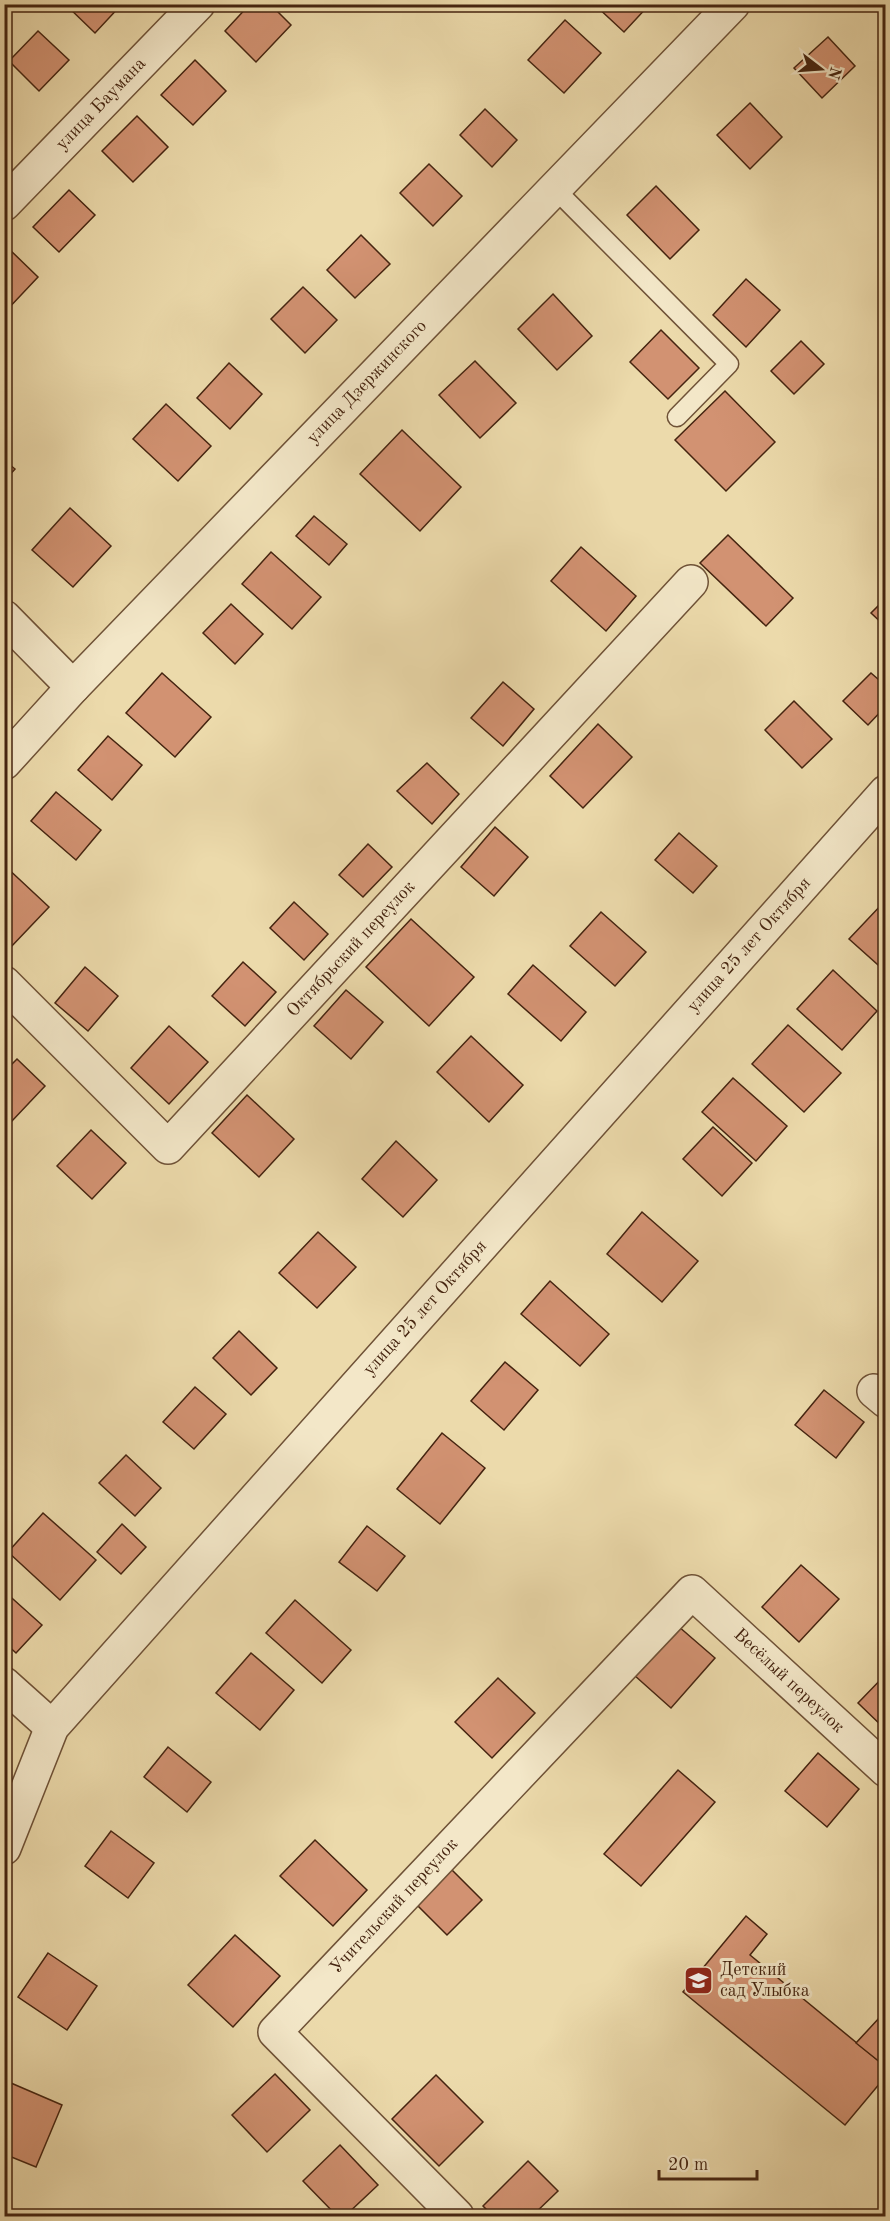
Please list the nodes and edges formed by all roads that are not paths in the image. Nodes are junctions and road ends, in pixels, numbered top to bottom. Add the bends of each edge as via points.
1 (198, 4) edge
2 (733, 4) edge
3 (555, 189) junction
4 (4, 204) edge
5 (677, 417) dead end
6 (691, 582) dead end
7 (4, 617) edge
8 (73, 687) junction
9 (4, 763) edge
10 (885, 792) edge
11 (4, 983) edge
12 (692, 1592) joint
13 (4, 1684) edge
14 (52, 1727) junction
15 (885, 1770) edge
16 (4, 1848) edge
17 (457, 2217) edge

1 - 4 street, улица Баумана
2 - 3 street, улица Дзержинского
3 - 5 lane via 729,364
3 - 8 street, улица Дзержинского
6 - 11 street, Октябрьский переулок via 168,1147
7 - 8 street
8 - 9 street, улица Дзержинского
10 - 14 street, улица 25 лет Октября
12 - 15 street, Весёлый переулок
12 - 17 street, Учительский переулок via 275,2032
13 - 14 street
14 - 16 street, улица 25 лет Октября

